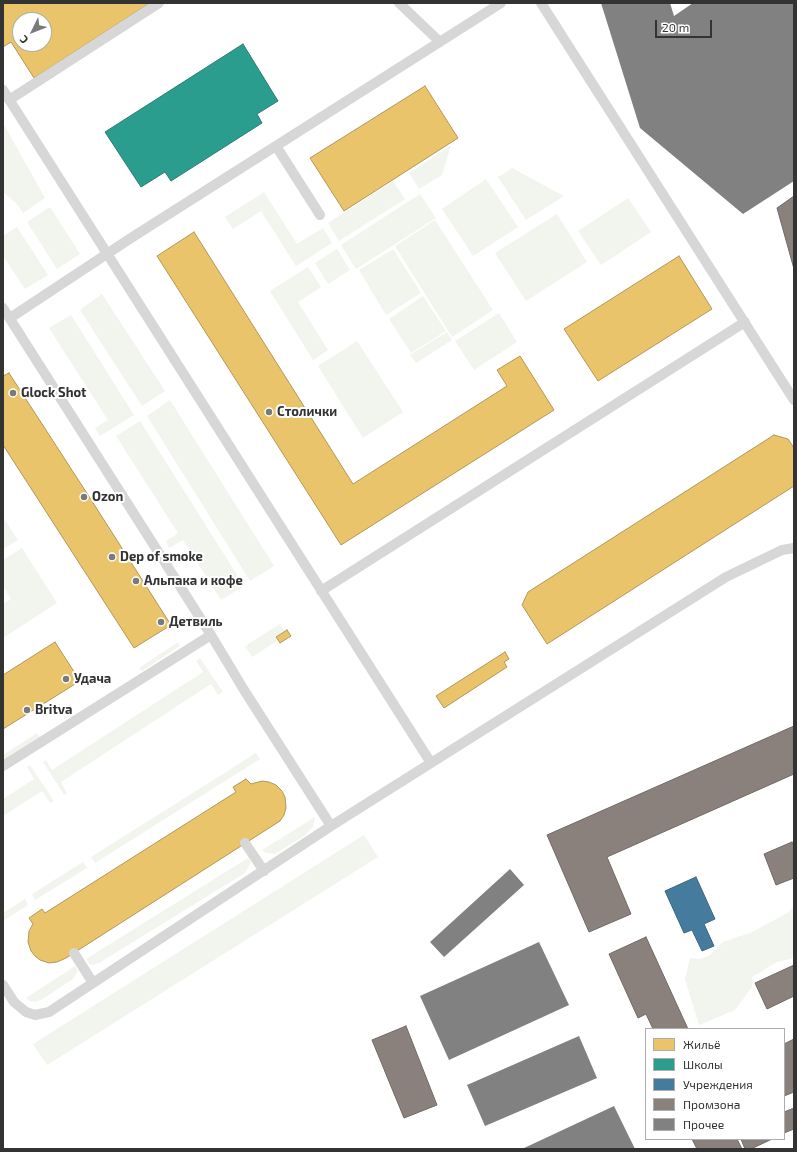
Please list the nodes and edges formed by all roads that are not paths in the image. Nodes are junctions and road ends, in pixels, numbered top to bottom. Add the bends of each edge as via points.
1 (159, 3) edge
2 (400, 3) edge
3 (501, 3) edge
4 (541, 3) edge
5 (440, 42) junction
6 (3, 90) edge
7 (9, 100) junction
8 (276, 146) junction
9 (320, 215) dead end
10 (108, 254) junction
11 (3, 308) edge
12 (10, 318) junction
13 (745, 322) junction
14 (794, 400) edge
15 (794, 548) edge
16 (322, 591) junction
17 (211, 635) junction
18 (431, 763) junction
19 (3, 766) edge
20 (331, 826) junction
21 (245, 843) dead end
22 (264, 871) junction
23 (74, 953) dead end
24 (93, 983) junction
25 (3, 986) edge

1 - 7 lane
2 - 5 lane
3 - 5 lane
4 - 13 lane
5 - 8 lane
6 - 7 lane
7 - 10 lane
8 - 9 lane
8 - 10 lane
10 - 12 lane
10 - 16 lane
11 - 12 lane
12 - 17 lane
13 - 14 lane
13 - 16 lane
15 - 18 lane via 782,550 726,577
16 - 18 lane
17 - 19 lane
17 - 20 lane
18 - 20 lane
20 - 22 lane
21 - 22 lane
22 - 24 lane
23 - 24 lane
24 - 25 lane via 49,1012 35,1014 26,1012 14,1002

